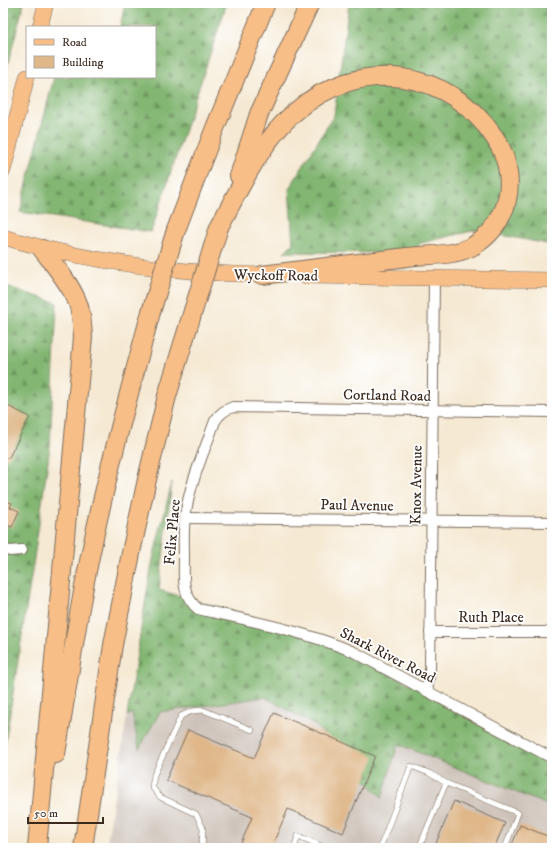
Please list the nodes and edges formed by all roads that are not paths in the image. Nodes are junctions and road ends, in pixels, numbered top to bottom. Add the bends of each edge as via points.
1 (46, 3) edge
2 (266, 3) edge
3 (310, 3) edge
4 (40, 26) edge
5 (27, 78) edge
6 (3, 171) edge
7 (223, 220) junction
8 (3, 237) edge
9 (42, 249) junction
10 (262, 275) junction
11 (434, 278) junction
12 (552, 280) edge
13 (432, 410) junction
14 (223, 411) joint
15 (552, 412) edge
16 (185, 518) junction
17 (431, 521) junction
18 (552, 522) edge
19 (3, 549) edge
20 (22, 550) dead end
21 (198, 609) joint
22 (430, 632) junction
23 (552, 632) edge
24 (427, 691) junction
25 (252, 730) dead end
26 (552, 758) edge
27 (446, 783) junction
28 (37, 848) edge
29 (41, 848) edge
30 (83, 848) edge
31 (202, 848) edge
32 (294, 848) edge
33 (326, 848) edge
34 (380, 848) edge
35 (419, 848) edge
36 (505, 848) edge

1 - 4 main road
2 - 29 highway, bridge via 176,230 116,440 80,608
3 - 7 highway via 259,114
5 - 6 main road
7 - 10 highway via 272,135 306,103 324,91 351,80 397,77 424,82 458,99 472,110 498,142 508,173 506,204 491,232 472,247 450,254 410,256
7 - 30 highway, bridge via 192,310 148,475 113,645
8 - 9 main road, Wyckoff Road
9 - 10 main road, Wyckoff Road via 181,271
9 - 28 highway via 77,301 83,337
10 - 11 main road, Wyckoff Road
11 - 12 main road, Wyckoff Road
11 - 13 street, Knox Avenue
13 - 14 street, Cortland Road via 233,407
13 - 15 street, Cortland Road
13 - 17 street, Knox Avenue
14 - 16 street, Felix Place via 215,421 189,496
16 - 17 street, Paul Avenue
16 - 21 street, Felix Place via 184,584 187,595
17 - 18 street, Paul Avenue
17 - 22 street, Knox Avenue
19 - 20 street
21 - 24 street, Shark River Road via 332,643
22 - 23 street, Ruth Place
22 - 24 street, Knox Avenue
24 - 26 street, Shark River Road
25 - 31 lane via 203,710 192,710 181,716 154,775 152,787 160,797 196,814 203,828
27 - 34 lane via 411,766
27 - 35 lane
27 - 36 lane via 518,813
32 - 33 lane via 298,836

